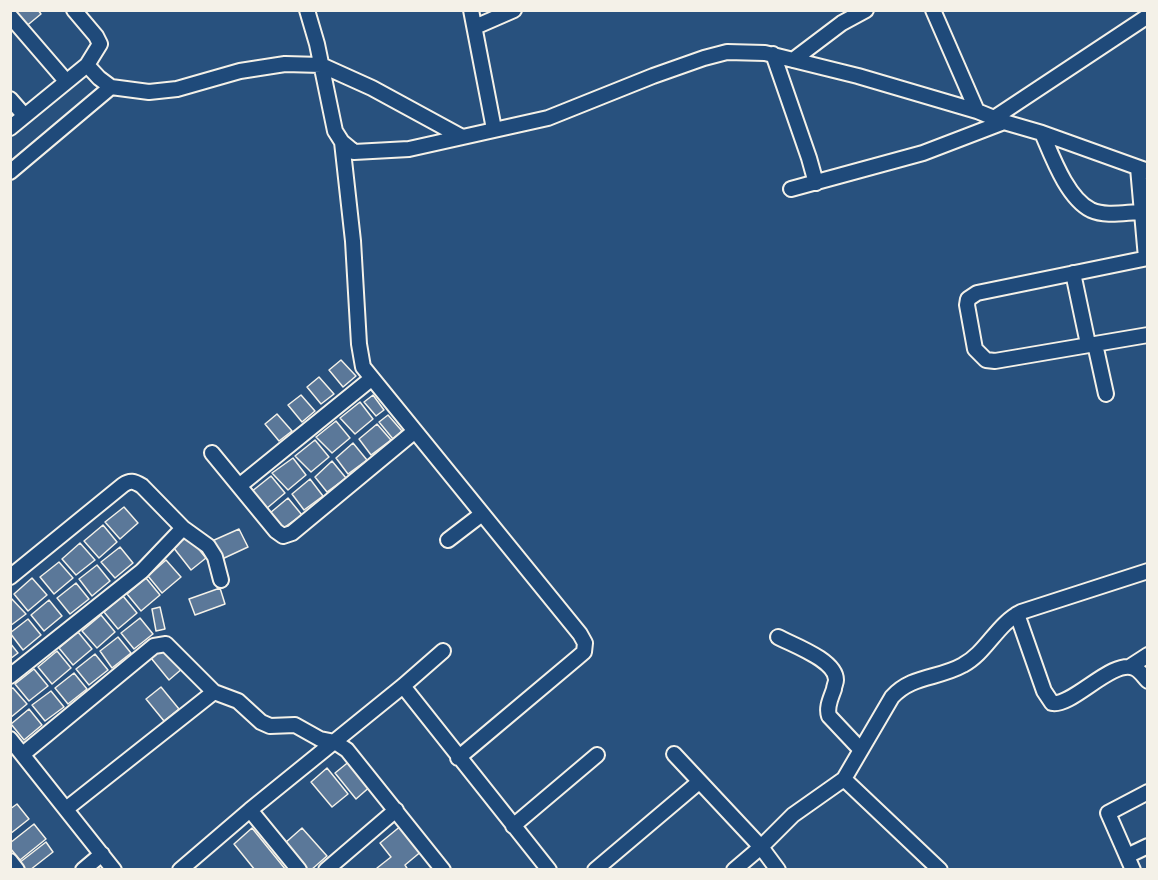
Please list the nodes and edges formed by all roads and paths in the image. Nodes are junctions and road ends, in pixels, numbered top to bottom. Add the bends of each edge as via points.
1 (74, 10) edge
2 (307, 10) edge
3 (471, 10) edge
4 (514, 10) edge
5 (866, 10) edge
6 (933, 10) edge
7 (10, 16) edge
8 (1148, 16) edge
9 (475, 27) junction
10 (773, 54) junction
11 (793, 60) junction
12 (87, 65) junction
13 (321, 65) junction
14 (66, 81) junction
15 (111, 87) junction
16 (10, 99) edge
17 (977, 111) junction
18 (24, 115) junction
19 (999, 120) junction
20 (10, 128) edge
21 (494, 129) junction
22 (1042, 133) junction
23 (462, 137) junction
24 (342, 142) junction
25 (1143, 170) edge
26 (10, 172) edge
27 (816, 183) junction
28 (791, 189) dead end
29 (1142, 212) junction
30 (1147, 258) edge
31 (1073, 273) junction
32 (1148, 335) edge
33 (1091, 344) junction
34 (371, 379) junction
35 (1106, 394) dead end
36 (415, 431) junction
37 (212, 453) dead end
38 (239, 486) junction
39 (482, 514) junction
40 (183, 528) junction
41 (448, 540) dead end
42 (1148, 571) edge
43 (10, 577) edge
44 (221, 580) dead end
45 (1017, 614) junction
46 (778, 637) dead end
47 (443, 651) dead end
48 (1148, 655) edge
49 (1131, 666) junction
50 (10, 676) edge
51 (1148, 681) edge
52 (403, 686) junction
53 (214, 692) junction
54 (10, 739) edge
55 (335, 742) junction
56 (861, 750) junction
57 (23, 754) junction
58 (597, 754) dead end
59 (674, 754) dead end
60 (458, 758) junction
61 (844, 778) junction
62 (699, 782) junction
63 (1148, 792) edge
64 (66, 809) junction
65 (250, 810) junction
66 (396, 810) junction
67 (513, 826) junction
68 (1148, 846) edge
69 (761, 848) junction
70 (102, 854) junction
71 (1127, 856) junction
72 (10, 861) edge
73 (17, 870) edge
74 (83, 870) edge
75 (114, 870) edge
76 (180, 870) edge
77 (298, 870) edge
78 (326, 870) edge
79 (443, 870) edge
80 (549, 870) edge
81 (595, 870) edge
82 (734, 870) edge
83 (778, 870) edge
84 (940, 870) edge
85 (1133, 870) edge

1 - 12 street via 100,44
2 - 13 street
3 - 9 street
4 - 9 street
5 - 11 street
6 - 17 street
7 - 14 street
8 - 19 street
9 - 21 street
10 - 11 street
10 - 21 street via 727,52 653,76 548,118
10 - 27 street
11 - 17 street
12 - 14 street
12 - 15 street
13 - 15 street via 285,64 240,71 177,89 149,92
13 - 23 street
13 - 24 street via 335,131
14 - 18 street
15 - 26 street
16 - 18 street
17 - 19 street
18 - 20 street
19 - 22 street
19 - 27 street via 923,153
21 - 23 street
22 - 25 street
22 - 29 street via 1067,184 1091,210
23 - 24 street via 409,149 354,152
24 - 34 street via 361,360
25 - 29 street
27 - 28 street
29 - 30 street
30 - 31 street
31 - 33 street
31 - 33 street via 971,295 967,305 975,349 986,360 995,361
32 - 33 street
33 - 35 street
34 - 36 street
34 - 38 street
36 - 38 street via 292,533 283,536
36 - 39 street
37 - 38 street
39 - 41 street
39 - 60 street via 585,643 584,652
40 - 43 street via 142,486 128,482
40 - 44 street via 208,546
40 - 50 street via 142,571
42 - 45 street
45 - 49 street via 1044,691 1052,703 1061,703
45 - 56 street via 963,665 899,689
46 - 56 street via 827,663 833,671 836,680 827,711
47 - 52 street
48 - 49 street
49 - 51 street
52 - 55 street
52 - 60 street
53 - 55 street via 238,701 270,726 295,725 320,739
53 - 57 street via 172,648 161,643
53 - 64 street
54 - 57 street
55 - 65 street
55 - 66 street via 351,754
56 - 61 street
57 - 64 street
58 - 67 street
59 - 62 street
60 - 67 street
61 - 69 street via 794,815
61 - 84 street
62 - 69 street
62 - 81 street
63 - 71 street via 1108,813
64 - 70 street
65 - 76 street
65 - 77 street
66 - 78 street
66 - 79 street
67 - 80 street
68 - 71 street
69 - 82 street
69 - 83 street
70 - 74 street
70 - 75 street
71 - 85 street
72 - 73 street

